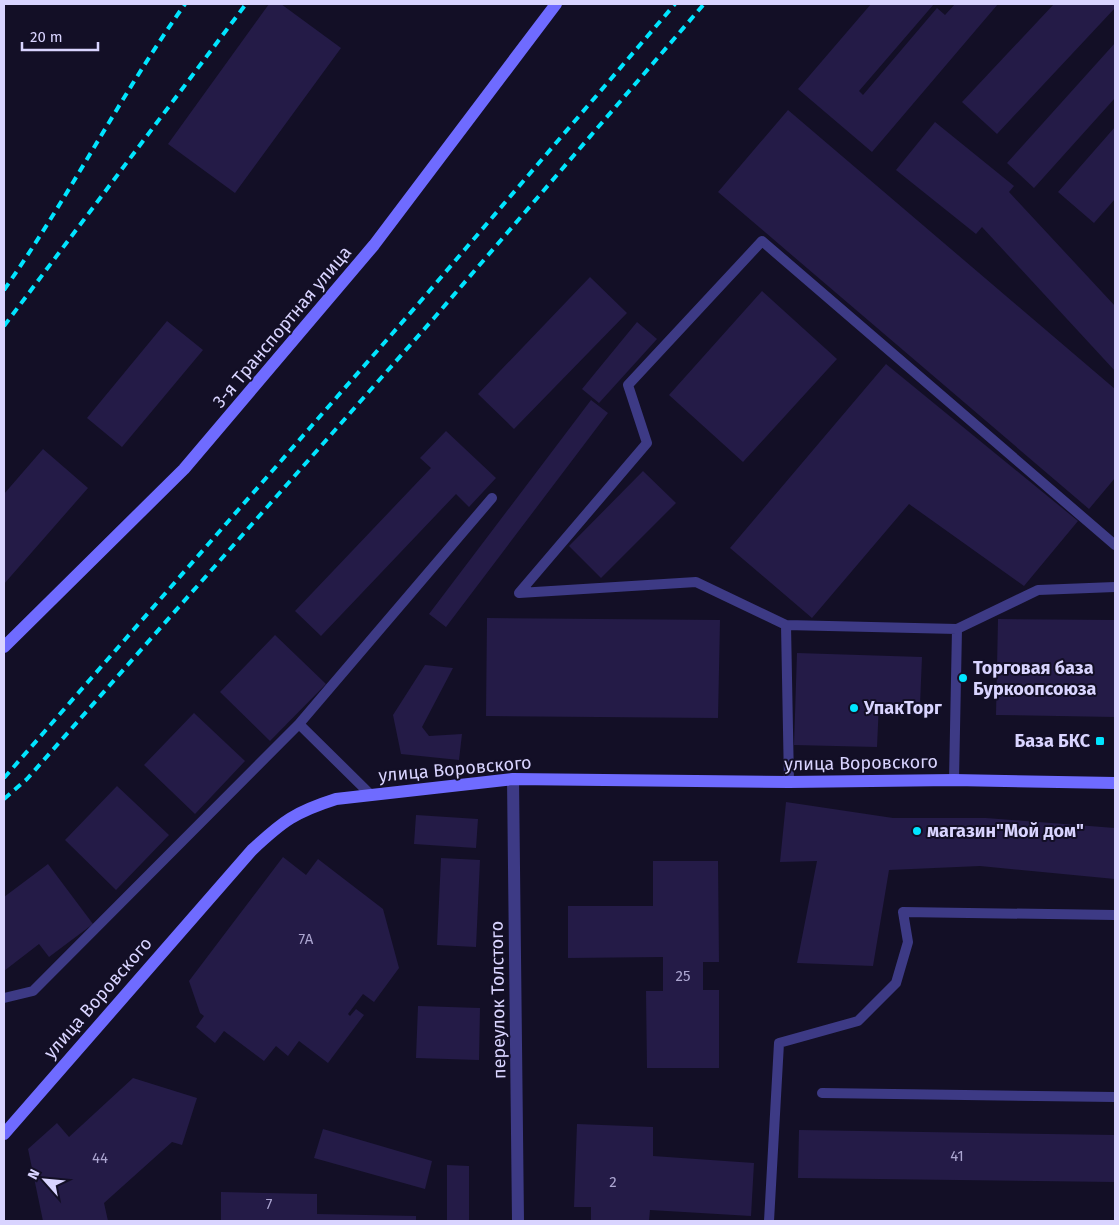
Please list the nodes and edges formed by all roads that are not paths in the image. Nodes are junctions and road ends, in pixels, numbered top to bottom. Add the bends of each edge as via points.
1 (556, 4) edge
2 (492, 498) dead end
3 (1115, 545) edge
4 (1115, 588) edge
5 (786, 625) junction
6 (957, 629) junction
7 (4, 648) edge
8 (299, 724) junction
9 (512, 779) junction
10 (954, 780) junction
11 (789, 782) junction
12 (1115, 783) edge
13 (371, 794) junction
14 (1115, 915) edge
15 (4, 998) edge
16 (822, 1093) dead end
17 (1115, 1097) edge
18 (4, 1134) edge
19 (518, 1221) edge
20 (769, 1221) edge

1 - 7 street, 3-я Транспортная улица via 374,246 184,469
2 - 8 lane
3 - 5 lane via 762,241 628,386 647,442 519,593 696,582
4 - 6 lane via 1038,590
5 - 6 lane
5 - 11 lane
6 - 10 lane
8 - 13 lane
8 - 15 lane via 33,991
9 - 11 street, улица Воровского
9 - 13 street, улица Воровского
9 - 19 street, переулок Толстого
10 - 11 street, улица Воровского
10 - 12 street, улица Воровского
13 - 18 street, улица Воровского via 309,808 283,821 258,844
14 - 20 lane via 903,912 908,942 896,982 858,1021 779,1043
16 - 17 lane

